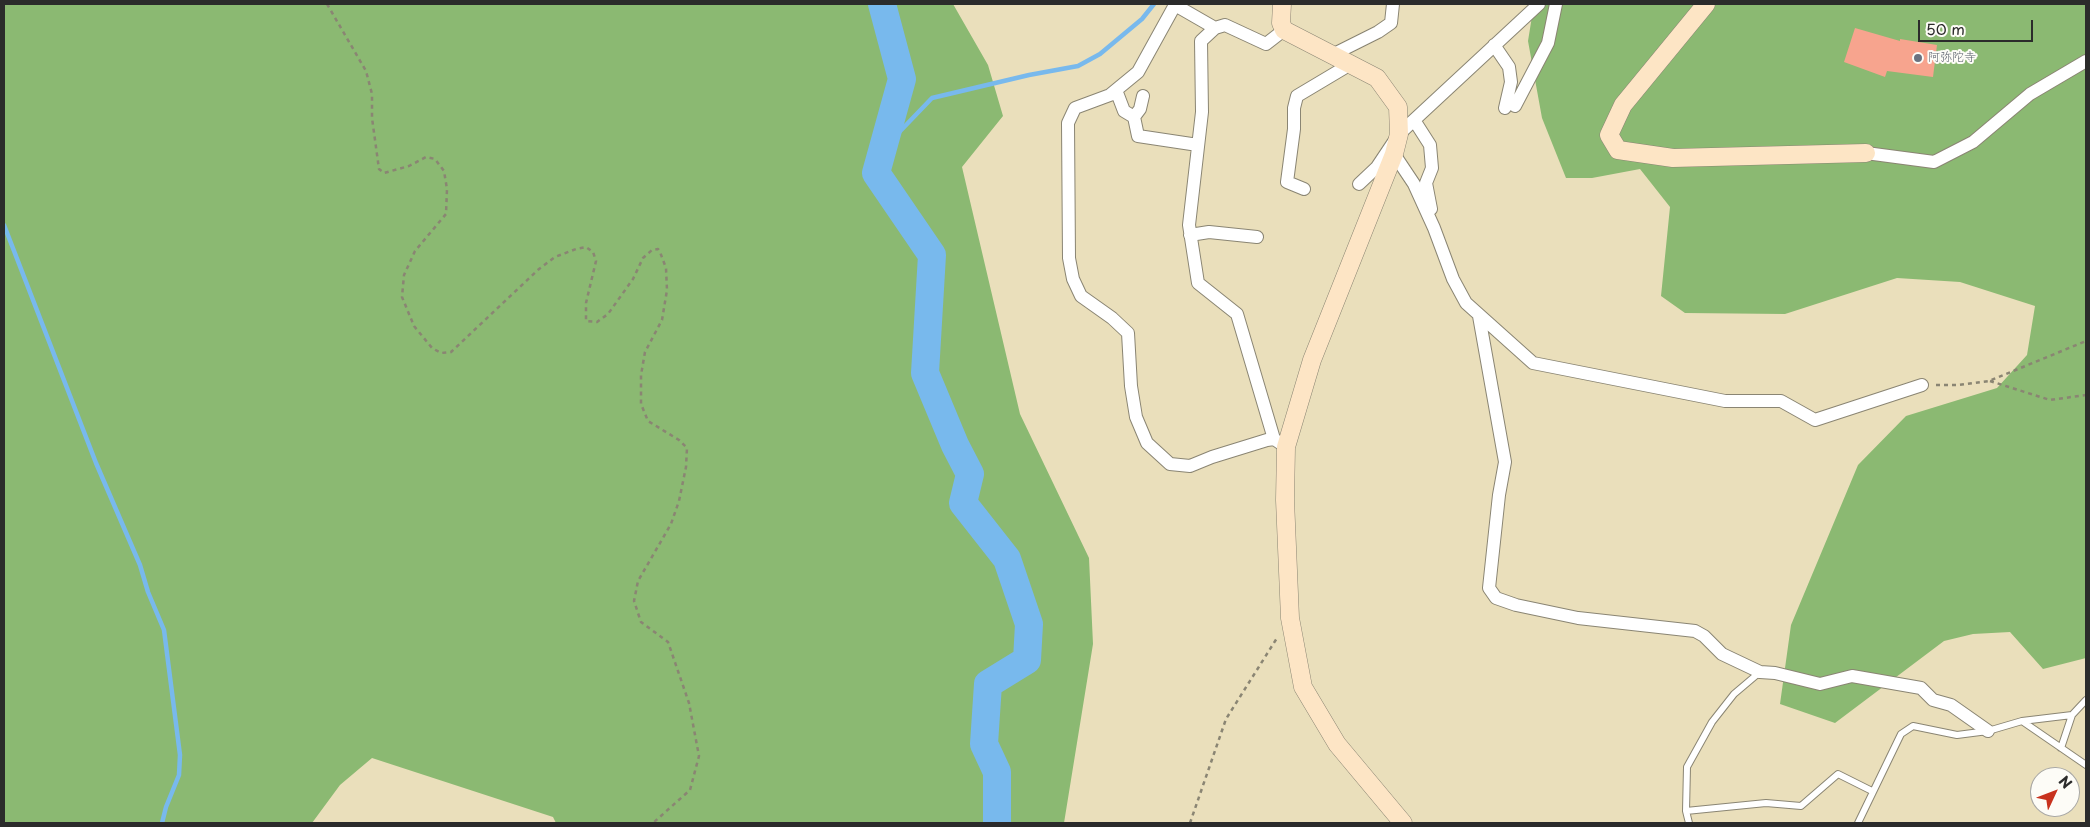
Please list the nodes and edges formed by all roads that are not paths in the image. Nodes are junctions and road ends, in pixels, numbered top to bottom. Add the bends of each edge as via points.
1 (1282, 4) edge
2 (1393, 4) edge
3 (1539, 4) edge
4 (1556, 4) edge
5 (1706, 4) edge
6 (1215, 28) junction
7 (1284, 30) junction
8 (1494, 45) junction
9 (1332, 55) junction
10 (2086, 61) edge
11 (1349, 65) junction
12 (1116, 90) junction
13 (1143, 96) dead end
14 (1134, 117) junction
15 (1414, 120) junction
16 (1399, 134) junction
17 (1198, 146) junction
18 (1866, 153) joint
19 (1394, 154) junction
20 (1359, 184) dead end
21 (1304, 190) dead end
22 (1434, 228) junction
23 (1190, 235) junction
24 (1257, 237) dead end
25 (1479, 316) junction
26 (1922, 385) road end
27 (1280, 443) junction
28 (1760, 672) junction
29 (2086, 700) edge
30 (2072, 715) junction
31 (2022, 721) junction
32 (1988, 732) junction
33 (2061, 748) junction
34 (2086, 765) edge
35 (1872, 791) junction
36 (1686, 812) junction
37 (1403, 823) edge
38 (1689, 823) edge
39 (1858, 823) edge

1 - 7 street
2 - 9 street via 1391,23
3 - 8 street
4 - 8 street via 1548,43 1510,107 1508,67
5 - 18 street via 1624,105 1609,135 1618,150 1673,158
6 - 7 street via 1225,25 1266,44
6 - 12 street via 1175,5 1138,72
6 - 17 street via 1201,41 1202,112
7 - 9 street
8 - 15 street
9 - 11 street
10 - 18 street via 2030,94 1973,142 1934,162
11 - 16 street via 1377,78 1398,107
11 - 21 street via 1297,96 1287,182
12 - 14 street via 1124,111
12 - 27 street via 1074,108 1068,123 1069,258 1081,296 1128,333 1136,418 1147,443 1170,464 1190,466 1238,449
13 - 14 street
14 - 17 street via 1138,136
15 - 16 street
15 - 22 street via 1430,145 1432,168 1426,183
16 - 19 street
16 - 20 street via 1377,167
17 - 23 street
19 - 22 street via 1414,184
19 - 27 street
22 - 25 street via 1453,279 1466,303
23 - 24 street via 1209,232
23 - 27 street via 1198,282 1237,314
25 - 26 street via 1533,363 1726,401 1781,401 1815,420
25 - 28 street via 1505,462 1489,588 1496,598 1578,618 1695,632 1704,636 1722,654
27 - 37 street via 1290,618 1303,687 1337,744
28 - 32 street via 1820,684 1852,676 1921,688 1933,700 1952,705
28 - 36 lane via 1734,694 1712,722 1687,767
29 - 30 lane
30 - 31 lane
30 - 33 lane
31 - 32 lane
31 - 33 lane
32 - 35 lane via 1957,734 1913,726 1901,734
33 - 34 lane
35 - 36 lane via 1838,774 1801,806 1766,803
35 - 39 lane
36 - 38 lane

